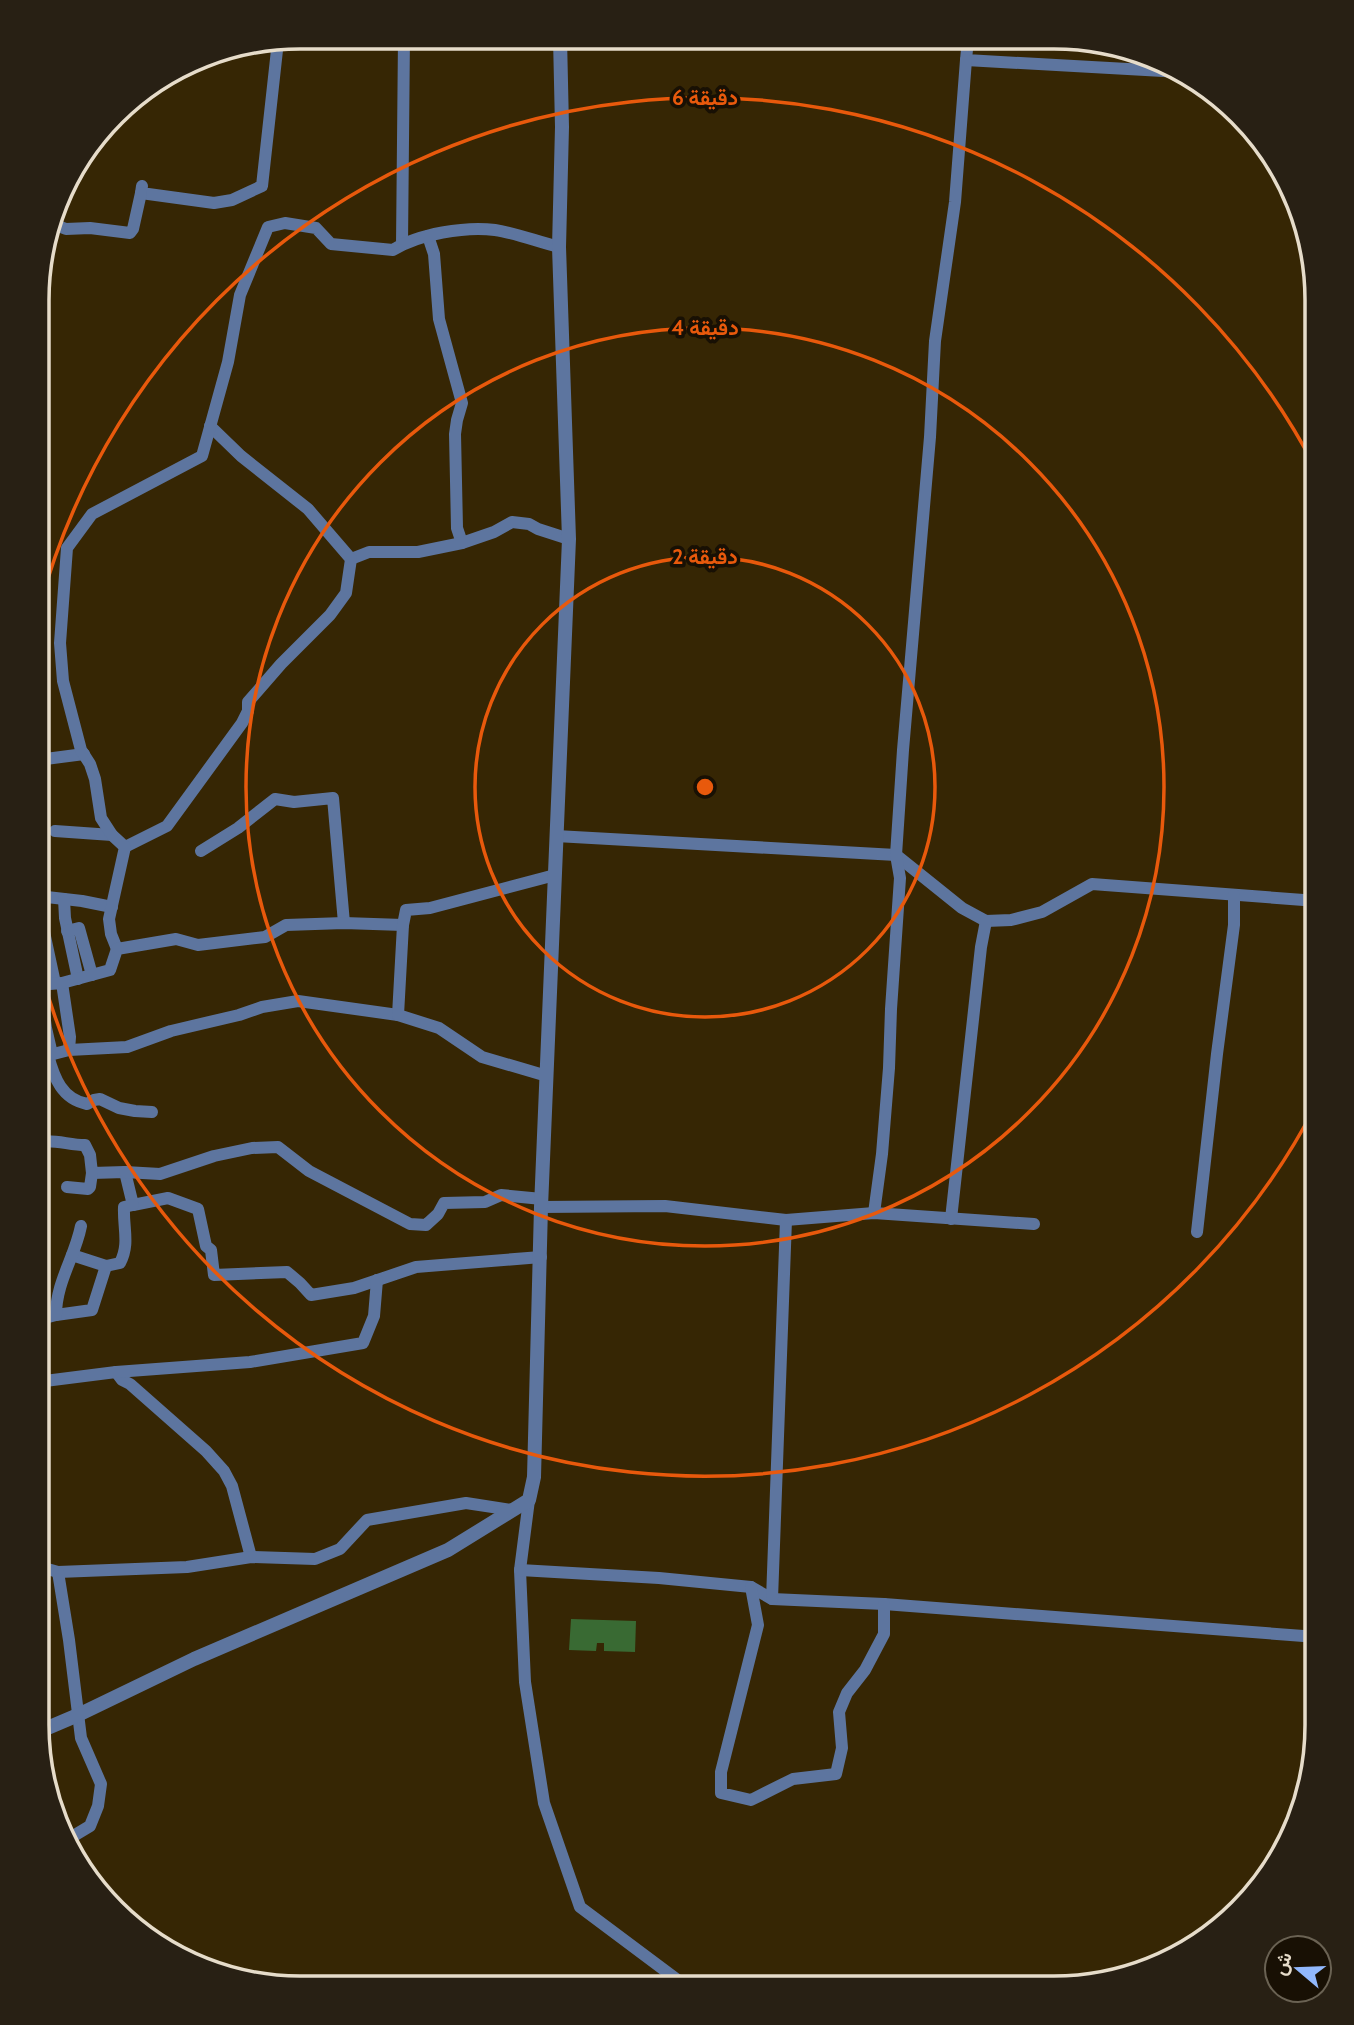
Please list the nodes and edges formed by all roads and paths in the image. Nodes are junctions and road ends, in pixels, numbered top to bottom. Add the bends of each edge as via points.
1 (404, 49) edge
2 (560, 49) edge
3 (967, 49) edge
4 (277, 50) edge
5 (966, 60) junction
6 (1156, 71) edge
7 (60, 227) edge
8 (428, 236) junction
9 (402, 244) junction
10 (559, 247) junction
11 (210, 426) junction
12 (569, 539) junction
13 (462, 543) junction
14 (351, 559) junction
15 (84, 754) junction
16 (49, 759) edge
17 (55, 831) dead end
18 (112, 835) junction
19 (556, 836) junction
20 (125, 847) junction
21 (201, 851) dead end
22 (896, 855) junction
23 (555, 875) junction
24 (1234, 895) junction
25 (49, 897) edge
26 (64, 899) junction
27 (1305, 900) edge
28 (112, 907) junction
29 (986, 921) junction
30 (344, 923) junction
31 (403, 925) junction
32 (67, 931) junction
33 (49, 947) edge
34 (117, 949) junction
35 (92, 975) junction
36 (78, 979) junction
37 (58, 983) junction
38 (49, 984) edge
39 (398, 1015) junction
40 (69, 1050) junction
41 (49, 1055) edge
42 (49, 1064) edge
43 (547, 1076) junction
44 (152, 1112) dead end
45 (49, 1142) edge
46 (125, 1172) junction
47 (92, 1173) junction
48 (67, 1187) dead end
49 (542, 1203) junction
50 (133, 1205) junction
51 (874, 1213) junction
52 (951, 1219) junction
53 (786, 1220) junction
54 (1034, 1224) dead end
55 (81, 1226) dead end
56 (1197, 1232) dead end
57 (72, 1255) junction
58 (541, 1256) junction
59 (106, 1266) junction
60 (377, 1280) junction
61 (57, 1315) junction
62 (49, 1317) edge
63 (116, 1372) junction
64 (49, 1380) edge
65 (528, 1500) junction
66 (512, 1510) junction
67 (251, 1558) junction
68 (49, 1569) edge
69 (520, 1570) junction
70 (58, 1572) junction
71 (751, 1587) junction
72 (772, 1599) junction
73 (884, 1604) junction
74 (1305, 1636) edge
75 (78, 1715) junction
76 (49, 1727) edge
77 (74, 1835) edge
78 (672, 1976) edge

1 - 9 street
2 - 10 street
3 - 5 street
4 - 7 street via 262,186 215,203 141,189 130,233
5 - 6 street
5 - 22 street via 955,202 935,341
8 - 9 street
8 - 10 street via 494,230
8 - 13 street via 434,254 439,319 462,402 455,434 457,528
9 - 11 street via 393,250 331,244 316,228 285,223 268,227 240,295
10 - 12 street
11 - 14 street via 308,509
11 - 15 street via 202,456 92,514 67,548 60,643 63,681
12 - 13 street via 512,522
12 - 19 street
13 - 14 street via 418,552 369,552
14 - 20 street via 346,593 248,702 242,723 167,826
15 - 16 street
15 - 18 street via 95,779 101,818
17 - 18 street
18 - 20 street
19 - 22 street
19 - 23 street
20 - 28 street
21 - 30 street via 275,799 294,802 333,797
22 - 29 street via 962,908
22 - 51 street via 900,878 889,1068
23 - 31 street via 430,908 406,909
23 - 43 street
24 - 27 street
24 - 29 street via 1092,884 1042,912
24 - 56 street
25 - 26 street
26 - 28 street
26 - 32 street
28 - 34 street via 109,919
29 - 52 street
30 - 31 street
30 - 34 street via 286,925 265,937 215,944 176,939
31 - 39 street
32 - 35 street via 79,928
32 - 36 street
33 - 37 street
34 - 35 street via 110,970
35 - 36 street
36 - 37 street
37 - 38 street
37 - 40 street
39 - 40 street via 298,1001 171,1031 127,1047
39 - 43 street via 439,1028 482,1057
40 - 41 street
42 - 44 street via 65,1095 73,1100 87,1104 100,1099 120,1108
43 - 49 street
45 - 47 street via 85,1145
46 - 47 street
46 - 49 street via 160,1174 214,1156 278,1147 309,1171 410,1224 426,1226 444,1203 485,1202 501,1195
46 - 50 street
47 - 48 street via 88,1189
49 - 53 street via 586,1208 665,1206
49 - 58 street
50 - 59 street via 124,1207 127,1250 120,1263
50 - 60 street via 168,1198 198,1209 214,1275 287,1272 311,1296
51 - 52 street
51 - 53 street
52 - 54 street
53 - 72 street
55 - 57 street
57 - 59 street
57 - 61 street via 58,1292
58 - 60 street via 416,1267
58 - 65 street via 534,1477
59 - 61 street via 92,1310
60 - 63 street via 374,1316 363,1343 250,1362
61 - 62 street
63 - 64 street
63 - 67 street via 224,1471
65 - 66 street
65 - 69 street
66 - 67 street via 466,1503 397,1514 367,1520 340,1549 314,1559
66 - 75 street via 448,1550 194,1659
67 - 70 street via 187,1567
68 - 70 street
69 - 71 street
69 - 78 street via 525,1682 544,1803 580,1907
70 - 75 street
71 - 72 street
71 - 73 street via 758,1625 721,1772 722,1793 751,1800 793,1779 836,1774 842,1748 839,1712 884,1634
72 - 73 street
73 - 74 street
75 - 76 street
75 - 77 street via 81,1738 101,1784 90,1826

